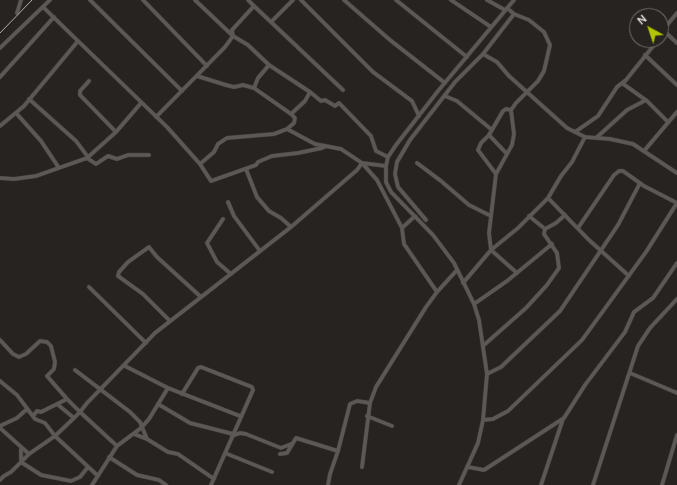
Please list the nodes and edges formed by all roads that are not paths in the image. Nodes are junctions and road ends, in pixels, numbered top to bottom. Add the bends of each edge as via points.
1 (21, 0) edge
2 (50, 0) edge
3 (90, 0) edge
4 (143, 0) edge
5 (195, 0) edge
6 (248, 0) edge
7 (293, 0) edge
8 (301, 0) edge
9 (344, 0) edge
10 (396, 0) edge
11 (451, 0) edge
12 (488, 0) edge
13 (514, 0) edge
14 (254, 6) junction
15 (43, 7) junction
16 (506, 9) junction
17 (17, 13) dead end
18 (677, 13) edge
19 (514, 14) junction
20 (54, 17) junction
21 (272, 21) junction
22 (669, 23) edge
23 (491, 27) junction
24 (669, 35) edge
25 (233, 36) junction
26 (78, 41) junction
27 (677, 43) edge
28 (0, 48) edge
29 (651, 48) edge
30 (483, 54) junction
31 (645, 55) junction
32 (467, 57) junction
33 (269, 65) junction
34 (207, 66) junction
35 (197, 76) junction
36 (0, 77) edge
37 (89, 82) dead end
38 (445, 83) junction
39 (622, 83) junction
40 (677, 85) edge
41 (254, 88) junction
42 (343, 90) dead end
43 (182, 91) junction
44 (310, 92) junction
45 (527, 93) junction
46 (445, 96) junction
47 (29, 99) junction
48 (646, 100) junction
49 (141, 103) junction
50 (511, 110) junction
51 (677, 112) edge
52 (16, 114) junction
53 (291, 114) junction
54 (419, 116) junction
55 (156, 117) junction
56 (668, 122) junction
57 (0, 126) edge
58 (287, 129) junction
59 (492, 130) junction
60 (116, 132) junction
61 (575, 132) junction
62 (489, 135) junction
63 (585, 137) junction
64 (596, 138) junction
65 (326, 146) junction
66 (644, 151) junction
67 (507, 154) junction
68 (149, 155) dead end
69 (88, 157) junction
70 (388, 157) junction
71 (362, 163) junction
72 (417, 163) dead end
73 (200, 164) junction
74 (386, 166) junction
75 (59, 168) junction
76 (246, 169) junction
77 (677, 173) edge
78 (496, 174) junction
79 (0, 178) edge
80 (640, 183) junction
81 (548, 198) junction
82 (228, 202) dead end
83 (677, 203) edge
84 (565, 214) junction
85 (415, 216) junction
86 (490, 216) junction
87 (529, 216) junction
88 (223, 219) dead end
89 (426, 220) dead end
90 (291, 226) junction
91 (402, 228) junction
92 (578, 228) junction
93 (545, 229) junction
94 (552, 244) junction
95 (491, 250) junction
96 (601, 250) junction
97 (260, 251) junction
98 (677, 263) edge
99 (457, 270) junction
100 (516, 273) junction
101 (231, 274) junction
102 (629, 276) junction
103 (463, 283) junction
104 (89, 286) dead end
105 (437, 292) junction
106 (201, 298) junction
107 (677, 299) edge
108 (474, 304) junction
109 (170, 321) junction
110 (0, 340) edge
111 (146, 343) junction
112 (484, 345) junction
113 (125, 366) junction
114 (75, 370) dead end
115 (630, 373) junction
116 (487, 374) junction
117 (0, 381) edge
118 (168, 388) junction
119 (101, 390) junction
120 (677, 393) edge
121 (182, 394) junction
122 (67, 399) junction
123 (370, 402) junction
124 (57, 404) junction
125 (158, 404) junction
126 (80, 412) junction
127 (33, 416) junction
128 (240, 416) junction
129 (367, 416) junction
130 (74, 418) junction
131 (564, 418) junction
132 (483, 420) junction
133 (392, 426) dead end
134 (0, 427) edge
135 (141, 428) junction
136 (134, 434) junction
137 (232, 435) junction
138 (677, 435) edge
139 (55, 436) junction
140 (147, 439) junction
141 (292, 443) junction
142 (117, 446) junction
143 (21, 449) junction
144 (338, 451) junction
145 (225, 453) junction
146 (29, 454) junction
147 (280, 454) dead end
148 (109, 457) junction
149 (20, 462) junction
150 (88, 467) junction
151 (362, 467) dead end
152 (468, 467) junction
153 (0, 471) edge
154 (272, 472) dead end
155 (4, 476) junction
156 (98, 476) junction
157 (214, 479) junction
158 (0, 480) edge
159 (92, 485) edge
160 (166, 485) edge
161 (211, 485) edge
162 (328, 485) edge
163 (459, 485) edge
164 (541, 485) edge
165 (593, 485) edge
166 (662, 485) edge

1 - 17 street
2 - 15 street
3 - 43 street
4 - 34 street
5 - 25 street
6 - 14 street
7 - 21 street
8 - 54 street via 373,72 412,101
9 - 38 street
10 - 32 street
11 - 23 street
12 - 16 street
13 - 16 street
14 - 21 street
14 - 25 street via 232,30
15 - 20 street
15 - 28 street
16 - 19 street
16 - 23 street
18 - 22 street
19 - 30 street
19 - 45 street via 529,20 544,32 550,45 544,71
20 - 26 street
20 - 36 street
21 - 42 street
23 - 32 street
24 - 27 street
25 - 33 street via 248,45
25 - 34 street
26 - 47 street
26 - 49 street
29 - 31 street
30 - 45 street via 497,62
30 - 46 street
31 - 39 street
31 - 40 street
32 - 38 street
33 - 41 street via 258,78
33 - 44 street
34 - 35 street
35 - 41 street via 226,85
35 - 43 street
37 - 60 street via 80,91 80,95
38 - 54 street
39 - 48 street
39 - 61 street via 598,116
41 - 53 street
43 - 55 street
44 - 53 street via 305,101
44 - 70 street via 321,101 325,100 335,106 339,103 371,136 376,151
45 - 50 street
45 - 61 street
46 - 59 street via 457,101
46 - 89 street via 407,146 397,162 395,174 400,191
47 - 52 street
47 - 69 street via 76,142
48 - 56 street
48 - 64 street via 627,110
49 - 55 street
49 - 60 street
50 - 59 street via 503,111
50 - 67 street via 514,138
51 - 56 street
52 - 57 street
52 - 75 street via 41,141
53 - 58 street via 295,121
54 - 70 street
55 - 73 street
56 - 66 street
58 - 65 street via 309,141
58 - 73 street via 267,136 227,138
59 - 62 street
60 - 69 street
61 - 63 street
62 - 67 street
62 - 78 street via 478,150
63 - 64 street
63 - 81 street
64 - 66 street via 621,140
65 - 71 street via 336,147
65 - 76 street via 272,156
66 - 77 street
67 - 78 street
68 - 69 street via 128,154 117,159 108,156 96,164
69 - 75 street
70 - 74 street
71 - 74 street
71 - 90 street
71 - 91 street via 377,180
72 - 86 street via 469,205
73 - 76 street via 211,181
74 - 85 street via 386,182 391,192
75 - 79 street via 26,178
76 - 90 street via 257,196 269,211
78 - 86 street
80 - 83 street
80 - 92 street via 623,171 616,172
80 - 96 street via 618,225
81 - 84 street
81 - 87 street
82 - 97 street via 234,216
83 - 102 street
84 - 92 street
84 - 93 street
85 - 91 street
85 - 99 street via 444,248
86 - 95 street
87 - 93 street
87 - 95 street
88 - 101 street via 207,244 217,262
90 - 97 street
91 - 105 street via 404,244
92 - 96 street
93 - 94 street via 544,234
94 - 100 street
94 - 112 street via 559,260 557,273 526,308
95 - 100 street
95 - 103 street
96 - 102 street
96 - 116 street via 560,311 501,367
97 - 101 street
98 - 131 street via 653,298 633,314 625,332
99 - 103 street
99 - 105 street
100 - 108 street
101 - 106 street
102 - 132 street via 589,332 546,376 508,411 493,419
103 - 108 street
104 - 111 street
105 - 123 street via 376,387
106 - 109 street
106 - 109 street via 149,247 128,262 118,276 143,294
107 - 115 street via 650,328 638,346
108 - 112 street
109 - 111 street
110 - 122 street via 19,357 40,341 47,342 51,346 55,362 54,369 47,376
111 - 113 street
112 - 116 street
113 - 118 street
113 - 119 street
114 - 119 street
115 - 120 street
115 - 165 street
116 - 132 street
117 - 127 street via 17,395
118 - 121 street
118 - 125 street
119 - 126 street
119 - 135 street via 130,412 138,420
121 - 128 street
121 - 128 street via 201,367 251,385 253,390
122 - 124 street
122 - 126 street
123 - 129 street
123 - 144 street via 357,401 350,404
124 - 127 street via 41,412 37,411
124 - 130 street
125 - 135 street
125 - 137 street via 190,423
126 - 130 street
126 - 142 street
127 - 134 street via 27,409
127 - 139 street via 45,423
128 - 137 street
129 - 133 street
129 - 151 street
130 - 139 street
131 - 152 street via 495,464 482,470
131 - 164 street
132 - 152 street via 478,443
134 - 143 street
135 - 136 street
135 - 140 street
136 - 140 street
136 - 142 street
137 - 141 street via 246,434 281,448
137 - 145 street
138 - 166 street
139 - 146 street
139 - 150 street
140 - 157 street via 168,452 178,454
141 - 144 street via 296,438
141 - 147 street via 287,453
142 - 148 street
143 - 146 street
143 - 149 street
144 - 162 street
145 - 154 street
145 - 157 street
146 - 149 street
148 - 156 street
148 - 160 street via 141,477 159,480
149 - 150 street via 41,475 72,481 80,477
149 - 155 street
150 - 156 street
152 - 163 street
153 - 155 street
155 - 158 street
156 - 159 street
157 - 161 street

